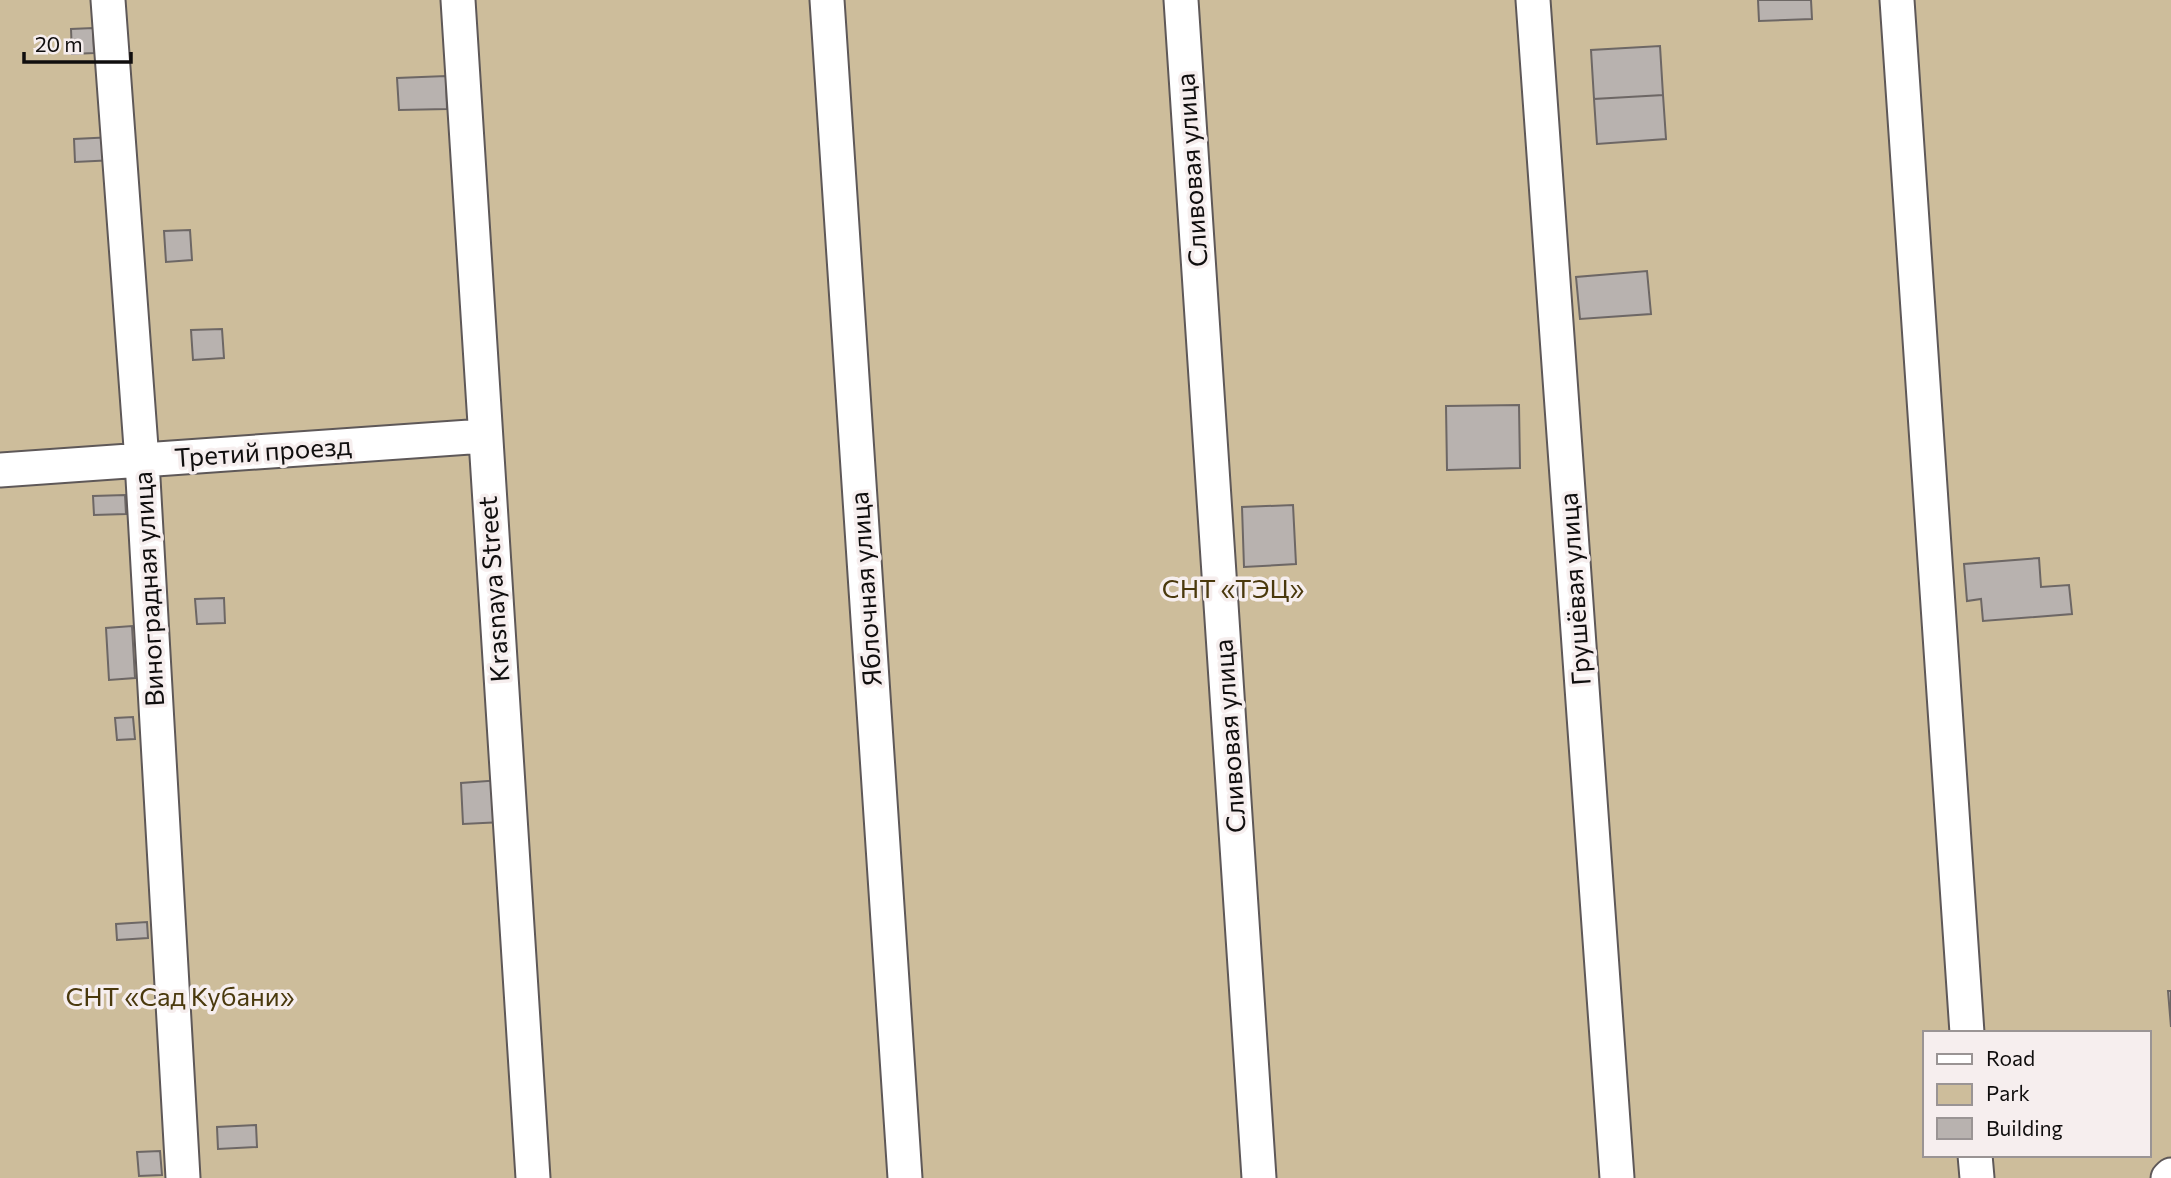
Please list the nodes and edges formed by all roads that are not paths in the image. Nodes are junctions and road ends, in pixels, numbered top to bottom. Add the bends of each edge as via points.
1 (108, 0) edge
2 (458, 0) edge
3 (827, 0) edge
4 (1181, 0) edge
5 (1533, 0) edge
6 (1897, 0) edge
7 (484, 436) junction
8 (142, 461) junction
9 (0, 470) edge
10 (1967, 1031) edge
11 (1975, 1157) edge
12 (183, 1178) edge
13 (533, 1178) edge
14 (905, 1178) edge
15 (1259, 1178) edge
16 (1617, 1178) edge
17 (1977, 1178) edge

1 - 8 street, Виноградная улица
2 - 7 street, Krasnaya Street
3 - 14 street, Яблочная улица
4 - 15 street, Сливовая улица
5 - 16 street, Грушёвая улица
6 - 10 street
7 - 8 street, Третий проезд
7 - 13 street, Krasnaya Street
8 - 9 street, Третий проезд
8 - 12 street, Виноградная улица
11 - 17 street

